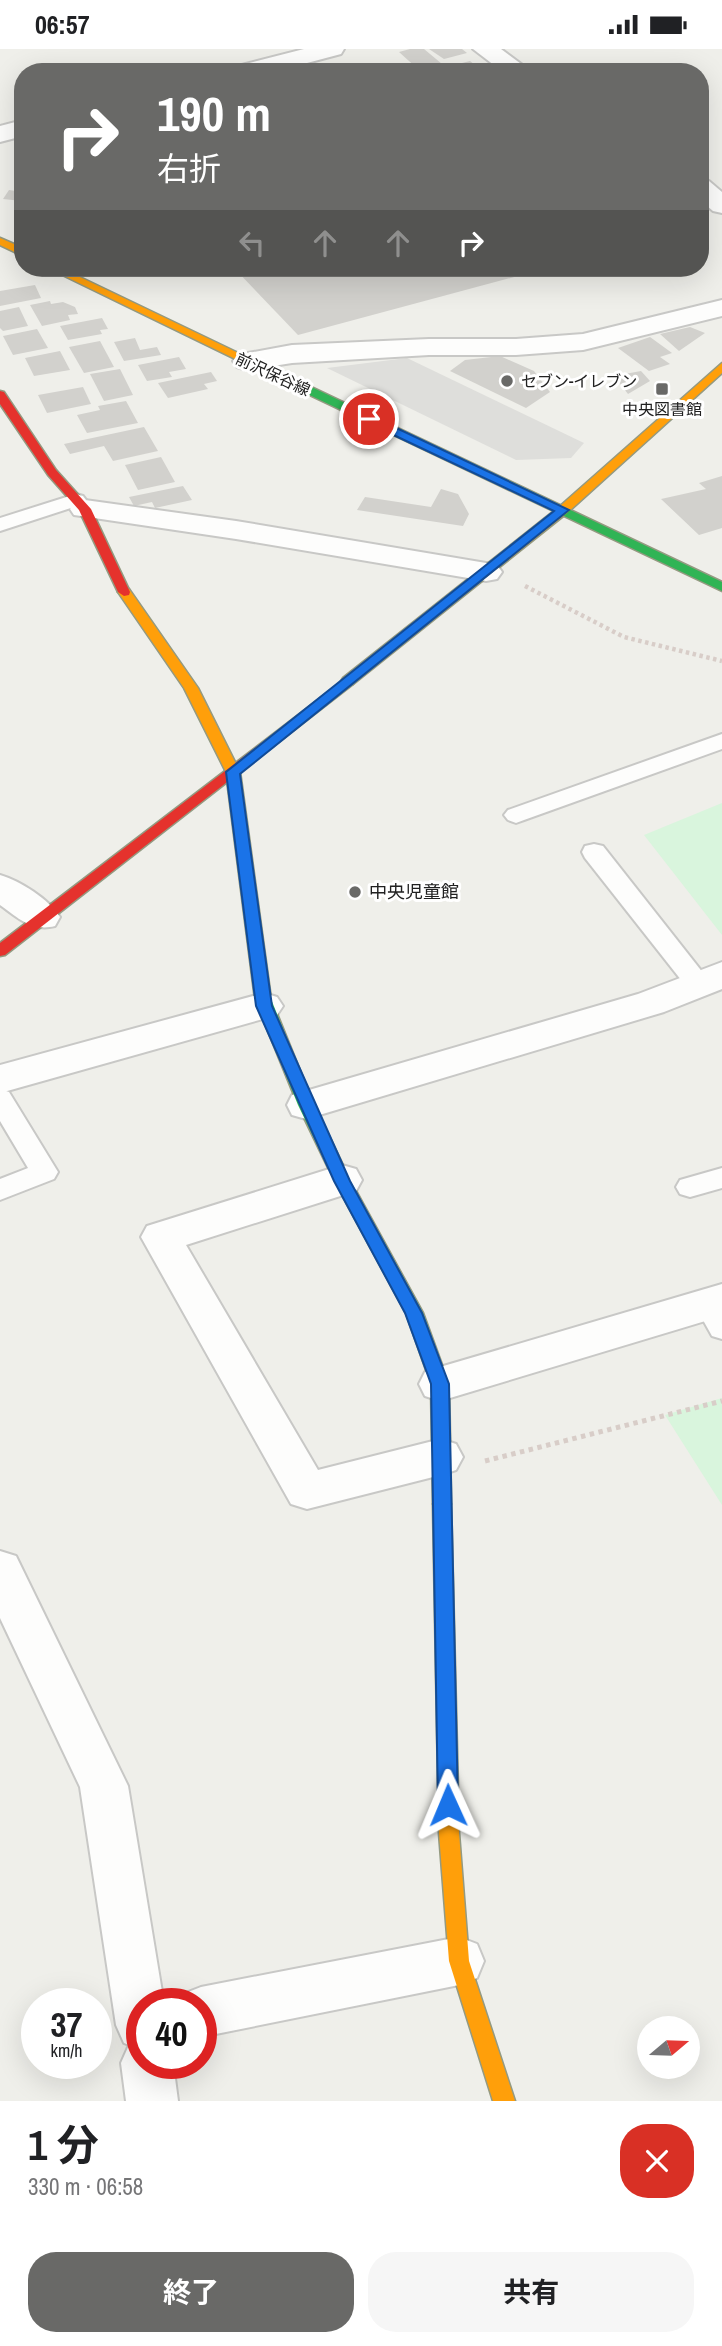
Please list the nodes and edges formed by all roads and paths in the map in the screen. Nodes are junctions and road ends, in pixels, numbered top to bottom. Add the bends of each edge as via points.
1 (332, 49) edge
2 (485, 49) edge
3 (278, 63) edge
4 (506, 63) edge
5 (72, 277) edge
6 (722, 308) edge
7 (247, 361) junction
8 (722, 367) edge
9 (0, 395) edge
10 (80, 504) junction
11 (563, 510) junction
12 (0, 525) edge
13 (486, 572) junction
14 (722, 587) edge
15 (722, 661) edge
16 (722, 741) edge
17 (233, 772) junction
18 (516, 815) dead end
19 (594, 852) dead end
20 (0, 887) edge
21 (41, 917) junction
22 (0, 951) edge
23 (710, 980) edge
24 (264, 1006) junction
25 (0, 1079) edge
26 (0, 1099) edge
27 (306, 1105) junction
28 (722, 1178) edge
29 (342, 1181) junction
30 (690, 1187) dead end
31 (0, 1190) edge
32 (718, 1311) edge
33 (440, 1384) junction
34 (722, 1401) edge
35 (442, 1465) junction
36 (0, 1570) edge
37 (458, 1961) junction
38 (136, 1988) edge
39 (217, 2009) edge
40 (149, 2079) edge
41 (152, 2101) edge
42 (504, 2101) edge

1 - 3 street
2 - 4 street
5 - 7 street, 前沢保谷線
6 - 7 street via 583,342 292,354
7 - 11 street, 前沢保谷線
8 - 11 street
9 - 10 street via 52,472
10 - 12 lane
10 - 13 street
10 - 17 street via 127,600 191,688
11 - 13 street
11 - 14 street, 前沢保谷線
13 - 15 path via 525,586 624,637
13 - 17 street
16 - 18 lane
17 - 21 street
17 - 24 street
19 - 23 lane
20 - 21 street
21 - 22 street
23 - 27 street via 651,1003
24 - 25 street
24 - 27 street
26 - 31 lane via 44,1172
27 - 29 street
28 - 30 lane
29 - 33 street via 414,1313
29 - 35 street via 161,1237 307,1491
32 - 33 street
33 - 35 street
34 - 35 path
35 - 37 street via 449,1833
36 - 38 street via 104,1786
37 - 39 street
37 - 42 street
40 - 41 street

